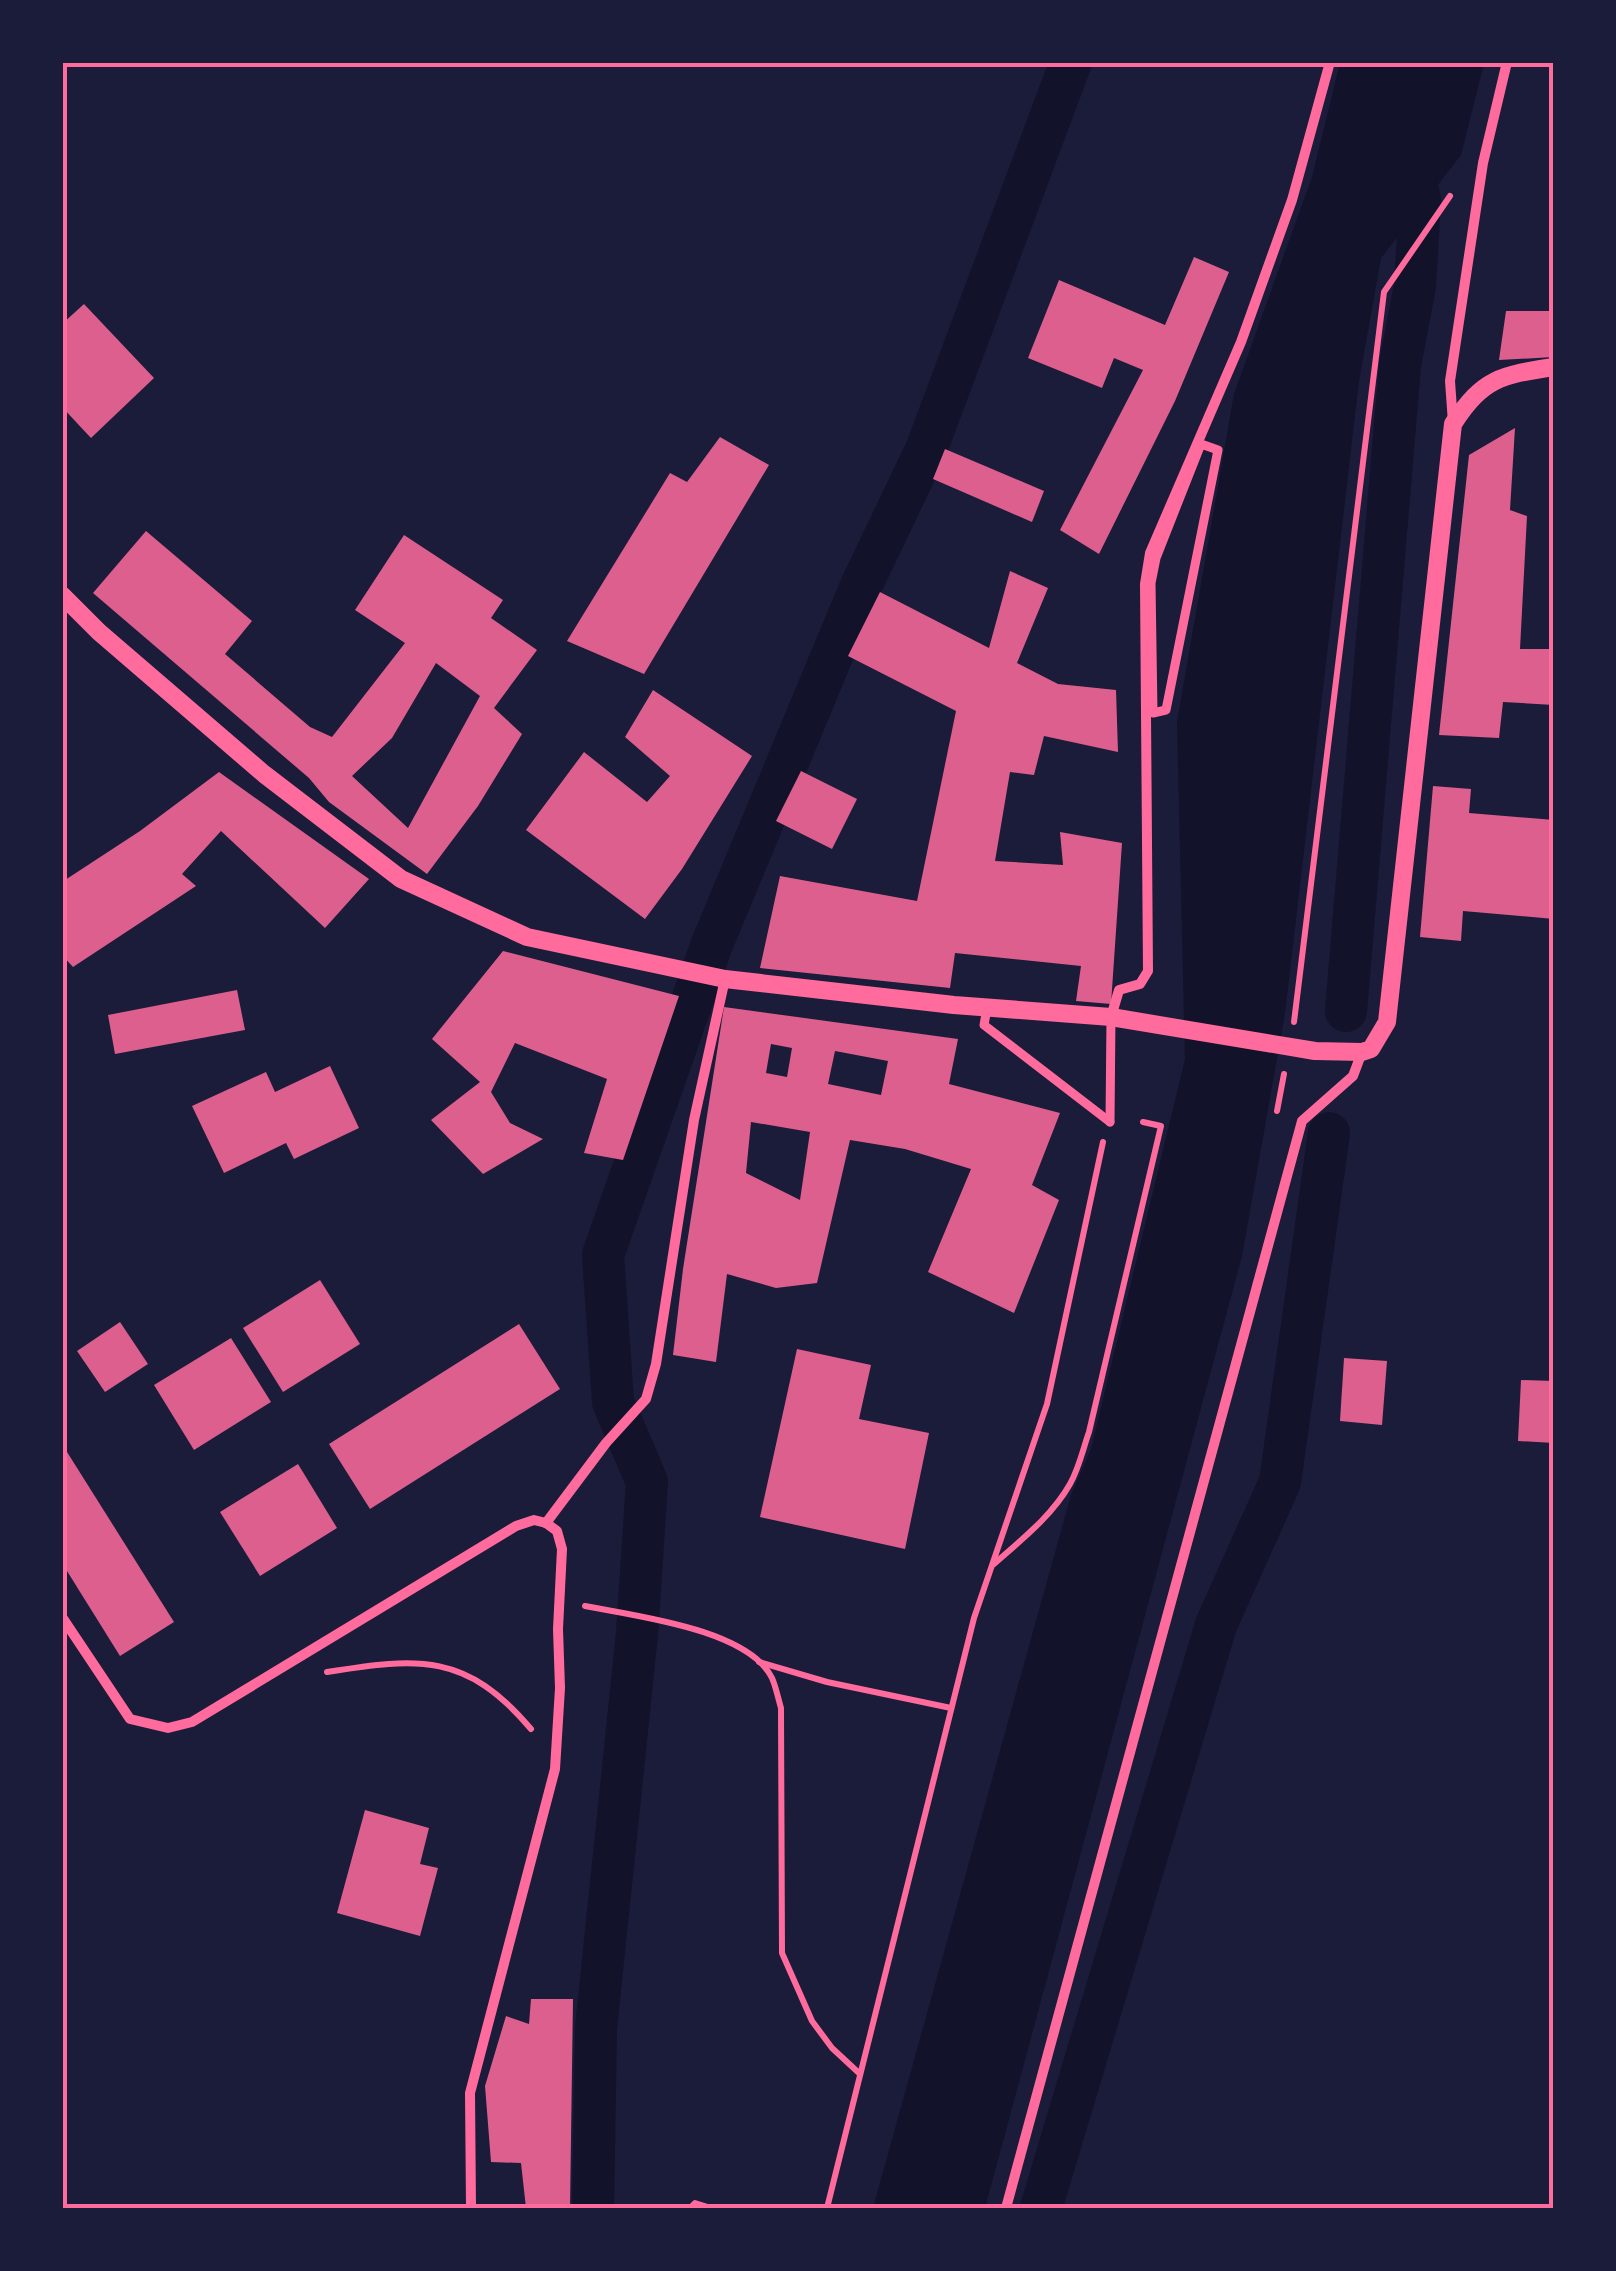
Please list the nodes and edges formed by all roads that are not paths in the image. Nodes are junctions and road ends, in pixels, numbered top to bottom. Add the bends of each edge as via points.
1 (1330, 62) edge
2 (1507, 62) edge
3 (1554, 367) edge
4 (1453, 424) junction
5 (62, 595) edge
6 (1166, 710) joint
7 (726, 979) junction
8 (987, 1008) junction
9 (1112, 1017) junction
10 (1362, 1052) junction
11 (546, 1522) junction
12 (62, 1617) edge
13 (471, 2208) edge
14 (1006, 2208) edge

1 - 9 street via 1292,200 1240,342 1150,553 1148,971 1140,984 1119,990
2 - 4 street via 1483,163 1450,381
3 - 4 street via 1482,386
4 - 10 street via 1388,1022
5 - 7 street via 264,774 400,879 438,888 527,937
6 - 6 street via 1218,450 1200,444 1151,583 1153,713
7 - 8 street
7 - 11 street via 646,1398
8 - 9 street
8 - 9 street via 984,1024 1110,1122
9 - 10 street
10 - 14 street via 1353,1076 1302,1122
11 - 12 street via 516,1526 192,1722 168,1728 130,1719
11 - 13 street via 562,1549 554,1770 470,2092

